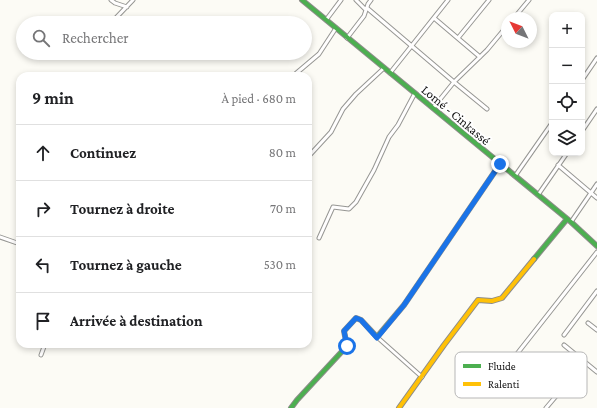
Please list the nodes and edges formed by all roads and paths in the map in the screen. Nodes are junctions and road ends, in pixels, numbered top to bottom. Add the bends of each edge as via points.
1 (111, 0) edge
2 (133, 0) edge
3 (302, 0) edge
4 (340, 0) edge
5 (356, 0) edge
6 (371, 0) edge
7 (448, 0) edge
8 (489, 0) edge
9 (529, 0) edge
10 (126, 7) junction
11 (366, 9) junction
12 (519, 12) edge
13 (118, 16) edge
14 (434, 18) junction
15 (326, 20) junction
16 (336, 28) junction
17 (501, 33) edge
18 (348, 38) junction
19 (458, 38) junction
20 (412, 46) junction
21 (480, 57) junction
22 (597, 58) edge
23 (312, 60) edge
24 (312, 60) edge
25 (384, 68) junction
26 (298, 72) edge
27 (390, 73) junction
28 (585, 76) edge
29 (454, 82) junction
30 (415, 93) junction
31 (433, 108) junction
32 (487, 109) dead end
33 (597, 109) edge
34 (549, 126) edge
35 (585, 127) edge
36 (312, 152) edge
37 (565, 156) edge
38 (500, 164) junction
39 (558, 165) junction
40 (515, 176) junction
41 (597, 184) edge
42 (590, 193) junction
43 (538, 195) junction
44 (597, 198) edge
45 (569, 221) junction
46 (0, 237) edge
47 (319, 238) dead end
48 (16, 243) edge
49 (597, 246) edge
50 (597, 252) edge
51 (597, 291) edge
52 (588, 323) dead end
53 (597, 330) edge
54 (564, 335) dead end
55 (377, 338) junction
56 (564, 345) dead end
57 (44, 348) edge
58 (518, 352) edge
59 (573, 352) edge
60 (41, 355) dead end
61 (587, 364) edge
62 (597, 372) edge
63 (422, 376) junction
64 (554, 398) edge
65 (291, 408) edge
66 (399, 408) edge
67 (546, 408) edge

1 - 10 street
2 - 10 street
3 - 15 main road, Lomé - Cinkassé
4 - 15 street
5 - 11 street
6 - 11 street
7 - 14 street
8 - 19 street
9 - 12 street
10 - 13 street
11 - 18 street
11 - 20 street
14 - 19 street
14 - 20 street
15 - 16 main road, Lomé - Cinkassé
16 - 18 main road, Lomé - Cinkassé
16 - 23 street via 319,54
17 - 21 street
18 - 25 main road, Lomé - Cinkassé
19 - 21 street
20 - 27 street
20 - 29 street
21 - 29 street
22 - 28 street
24 - 26 street
25 - 27 main road, Lomé - Cinkassé
25 - 36 street via 343,109 330,132
27 - 30 main road, Lomé - Cinkassé
29 - 31 street
29 - 32 street
30 - 31 main road, Lomé - Cinkassé
30 - 47 street via 356,202 349,209 333,207
31 - 38 main road, Lomé - Cinkassé
33 - 35 street
34 - 40 street
37 - 39 street
38 - 40 main road, Lomé - Cinkassé
38 - 55 main road via 404,305
39 - 42 street
39 - 43 street
40 - 43 main road, Lomé - Cinkassé
41 - 42 street
42 - 44 street
42 - 45 street
43 - 45 main road, Lomé - Cinkassé
45 - 49 main road, Lomé - Cinkassé
45 - 63 main road via 502,298 492,301 478,300
46 - 48 street
50 - 58 street
51 - 54 street
52 - 53 street
55 - 63 street
55 - 65 main road via 356,318 344,331 347,346
56 - 59 street
57 - 60 street
61 - 62 street
63 - 66 main road
64 - 67 street

